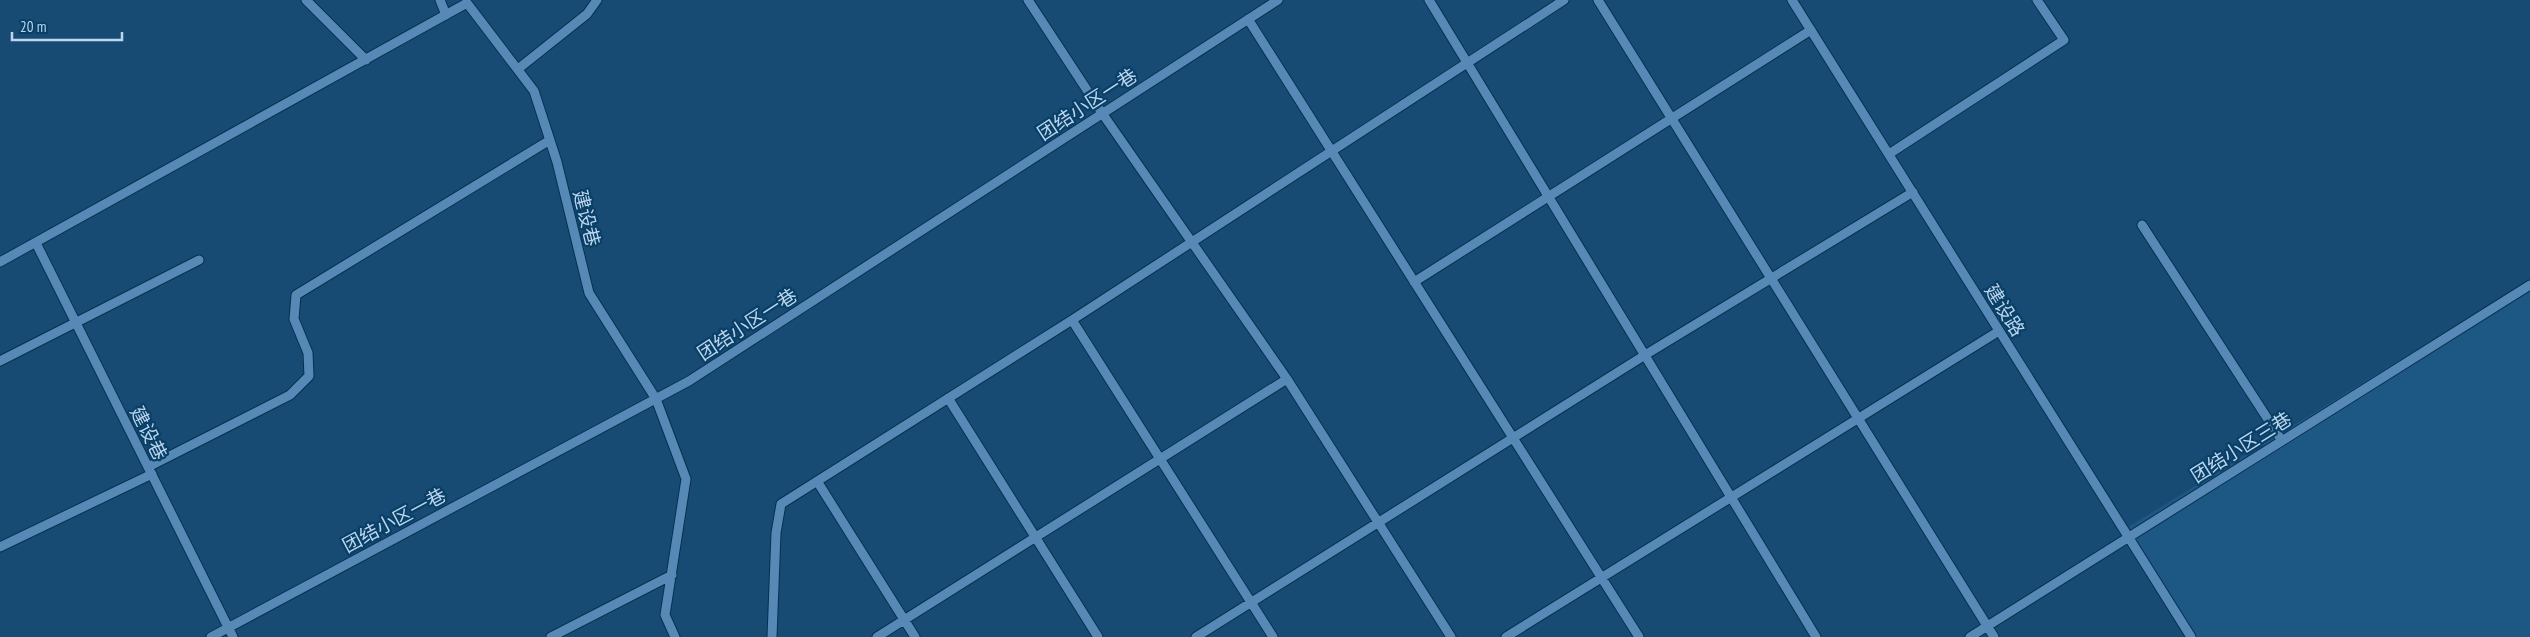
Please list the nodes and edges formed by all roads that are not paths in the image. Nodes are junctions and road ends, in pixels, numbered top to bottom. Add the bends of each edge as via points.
1 (306, 0) edge
2 (440, 0) edge
3 (596, 0) edge
4 (1028, 0) edge
5 (1278, 0) edge
6 (1429, 0) edge
7 (1564, 0) edge
8 (1598, 0) edge
9 (1792, 0) edge
10 (2037, 0) edge
11 (446, 15) junction
12 (1248, 19) junction
13 (1811, 30) junction
14 (366, 60) junction
15 (1467, 63) junction
16 (518, 69) junction
17 (1102, 113) junction
18 (1672, 118) junction
19 (550, 140) junction
20 (1331, 151) junction
21 (1889, 154) junction
22 (1913, 192) junction
23 (1549, 196) junction
24 (2142, 225) dead end
25 (1192, 242) junction
26 (36, 243) junction
27 (199, 260) dead end
28 (0, 262) edge
29 (1771, 278) junction
30 (1414, 282) junction
31 (2530, 285) edge
32 (1072, 320) junction
33 (76, 322) junction
34 (1999, 331) junction
35 (1645, 354) junction
36 (0, 361) edge
37 (1287, 378) junction
38 (948, 398) junction
39 (656, 399) junction
40 (1857, 418) junction
41 (1513, 438) junction
42 (2282, 441) junction
43 (1160, 459) junction
44 (150, 471) junction
45 (817, 481) junction
46 (1731, 496) junction
47 (1378, 522) junction
48 (1035, 537) junction
49 (2128, 537) junction
50 (0, 547) edge
51 (672, 575) junction
52 (1601, 578) junction
53 (1251, 602) junction
54 (904, 620) junction
55 (1987, 626) junction
56 (228, 628) junction
57 (211, 637) edge
58 (233, 637) edge
59 (552, 637) edge
60 (675, 637) edge
61 (772, 637) edge
62 (877, 637) edge
63 (914, 637) edge
64 (1098, 637) edge
65 (1196, 637) edge
66 (1273, 637) edge
67 (1451, 637) edge
68 (1506, 637) edge
69 (1639, 637) edge
70 (1816, 637) edge
71 (1970, 637) edge
72 (1994, 637) edge
73 (2191, 637) edge

1 - 14 street
2 - 11 street
3 - 16 street via 587,14
4 - 17 street
5 - 12 street, 团结小区一巷
6 - 15 street
7 - 15 street
8 - 18 street
9 - 13 street, 建设路
10 - 21 street via 2064,40
11 - 14 street, 建设巷
11 - 16 street, 建设巷 via 467,3
12 - 17 street, 团结小区一巷
12 - 20 street
13 - 18 street
13 - 21 street, 建设路
14 - 26 street, 建设巷
15 - 20 street
15 - 23 street
16 - 19 street, 建设巷 via 534,91
17 - 25 street
17 - 39 street, 团结小区一巷 via 689,381
18 - 23 street
18 - 29 street
19 - 39 street, 建设巷 via 589,293
19 - 44 street via 296,295 294,319 308,354 309,376 290,396
20 - 25 street
20 - 30 street
21 - 22 street, 建设路
22 - 29 street
22 - 34 street, 建设路
23 - 30 street
23 - 35 street
24 - 42 street
25 - 32 street
25 - 37 street
26 - 28 street, 建设巷
26 - 33 street, 建设巷
27 - 33 street
29 - 35 street
29 - 40 street
30 - 41 street
31 - 42 street, 团结小区三巷
32 - 38 street
32 - 43 street
33 - 36 street
33 - 44 street, 建设巷
34 - 40 street
34 - 49 street, 建设路
35 - 41 street
35 - 46 street
37 - 43 street
37 - 47 street
38 - 45 street
38 - 48 street
39 - 51 street, 建设巷 via 686,479
39 - 56 street, 团结小区一巷
40 - 46 street
40 - 55 street
41 - 47 street
41 - 52 street
42 - 49 street, 团结小区三巷
43 - 48 street
43 - 53 street
44 - 50 street
44 - 56 street, 建设巷
45 - 54 street
45 - 61 street via 781,504 776,533
46 - 52 street
46 - 70 street
47 - 53 street
47 - 67 street
48 - 54 street
48 - 64 street
49 - 55 street, 团结小区三巷
49 - 73 street, 建设路
51 - 59 street
51 - 60 street, 建设巷 via 666,615
52 - 68 street
52 - 69 street
53 - 65 street
53 - 66 street
54 - 62 street
54 - 63 street
55 - 71 street, 团结小区三巷
55 - 72 street
56 - 57 street, 团结小区一巷
56 - 58 street, 建设巷

